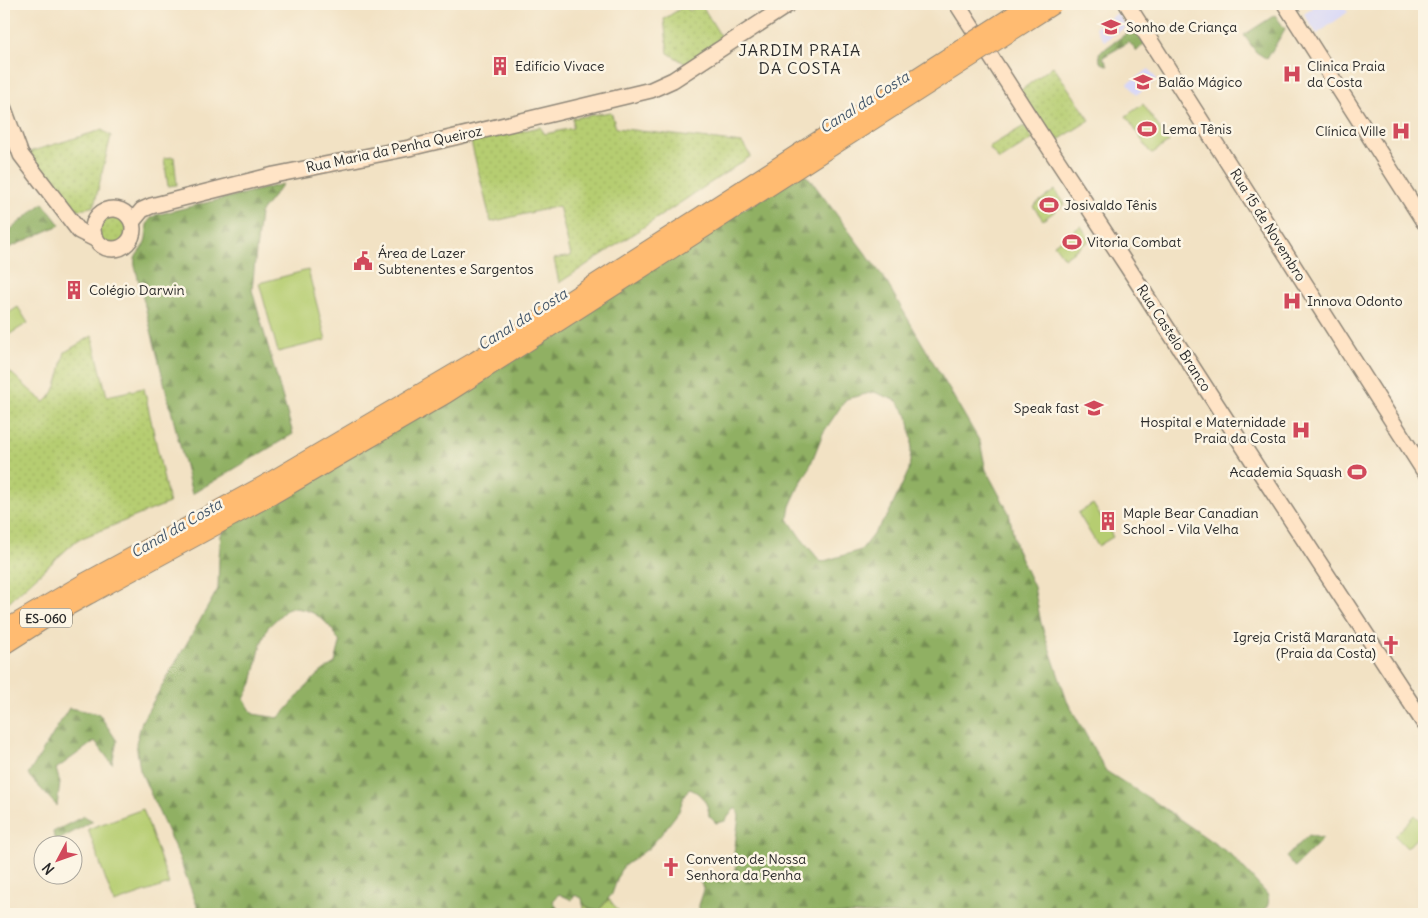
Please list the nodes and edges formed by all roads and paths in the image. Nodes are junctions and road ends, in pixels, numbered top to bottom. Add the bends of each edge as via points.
1 (789, 4) edge
2 (957, 4) edge
3 (1031, 4) edge
4 (1054, 4) edge
5 (1127, 4) edge
6 (1285, 4) edge
7 (4, 109) edge
8 (66, 214) junction
9 (101, 214) junction
10 (132, 222) junction
11 (1424, 222) edge
12 (97, 240) junction
13 (1424, 471) edge
14 (4, 630) edge
15 (4, 645) edge
16 (1424, 723) edge

1 - 10 street, Rua Maria da Penha Queiroz via 662,86 409,148 274,175 151,206 136,215
2 - 16 street, Rua Castelo Branco, bridge
3 - 14 main road, ES-060, bridge via 447,378 266,484 61,595
4 - 15 main road, ES-060, bridge via 446,394 272,495 67,606
5 - 13 street, Rua 15 de Novembro
6 - 11 street
7 - 8 street via 21,155
8 - 9 street via 85,218
8 - 12 street via 79,231
9 - 10 street via 116,210
9 - 12 street via 94,223
10 - 12 street via 132,235 124,246 111,249

